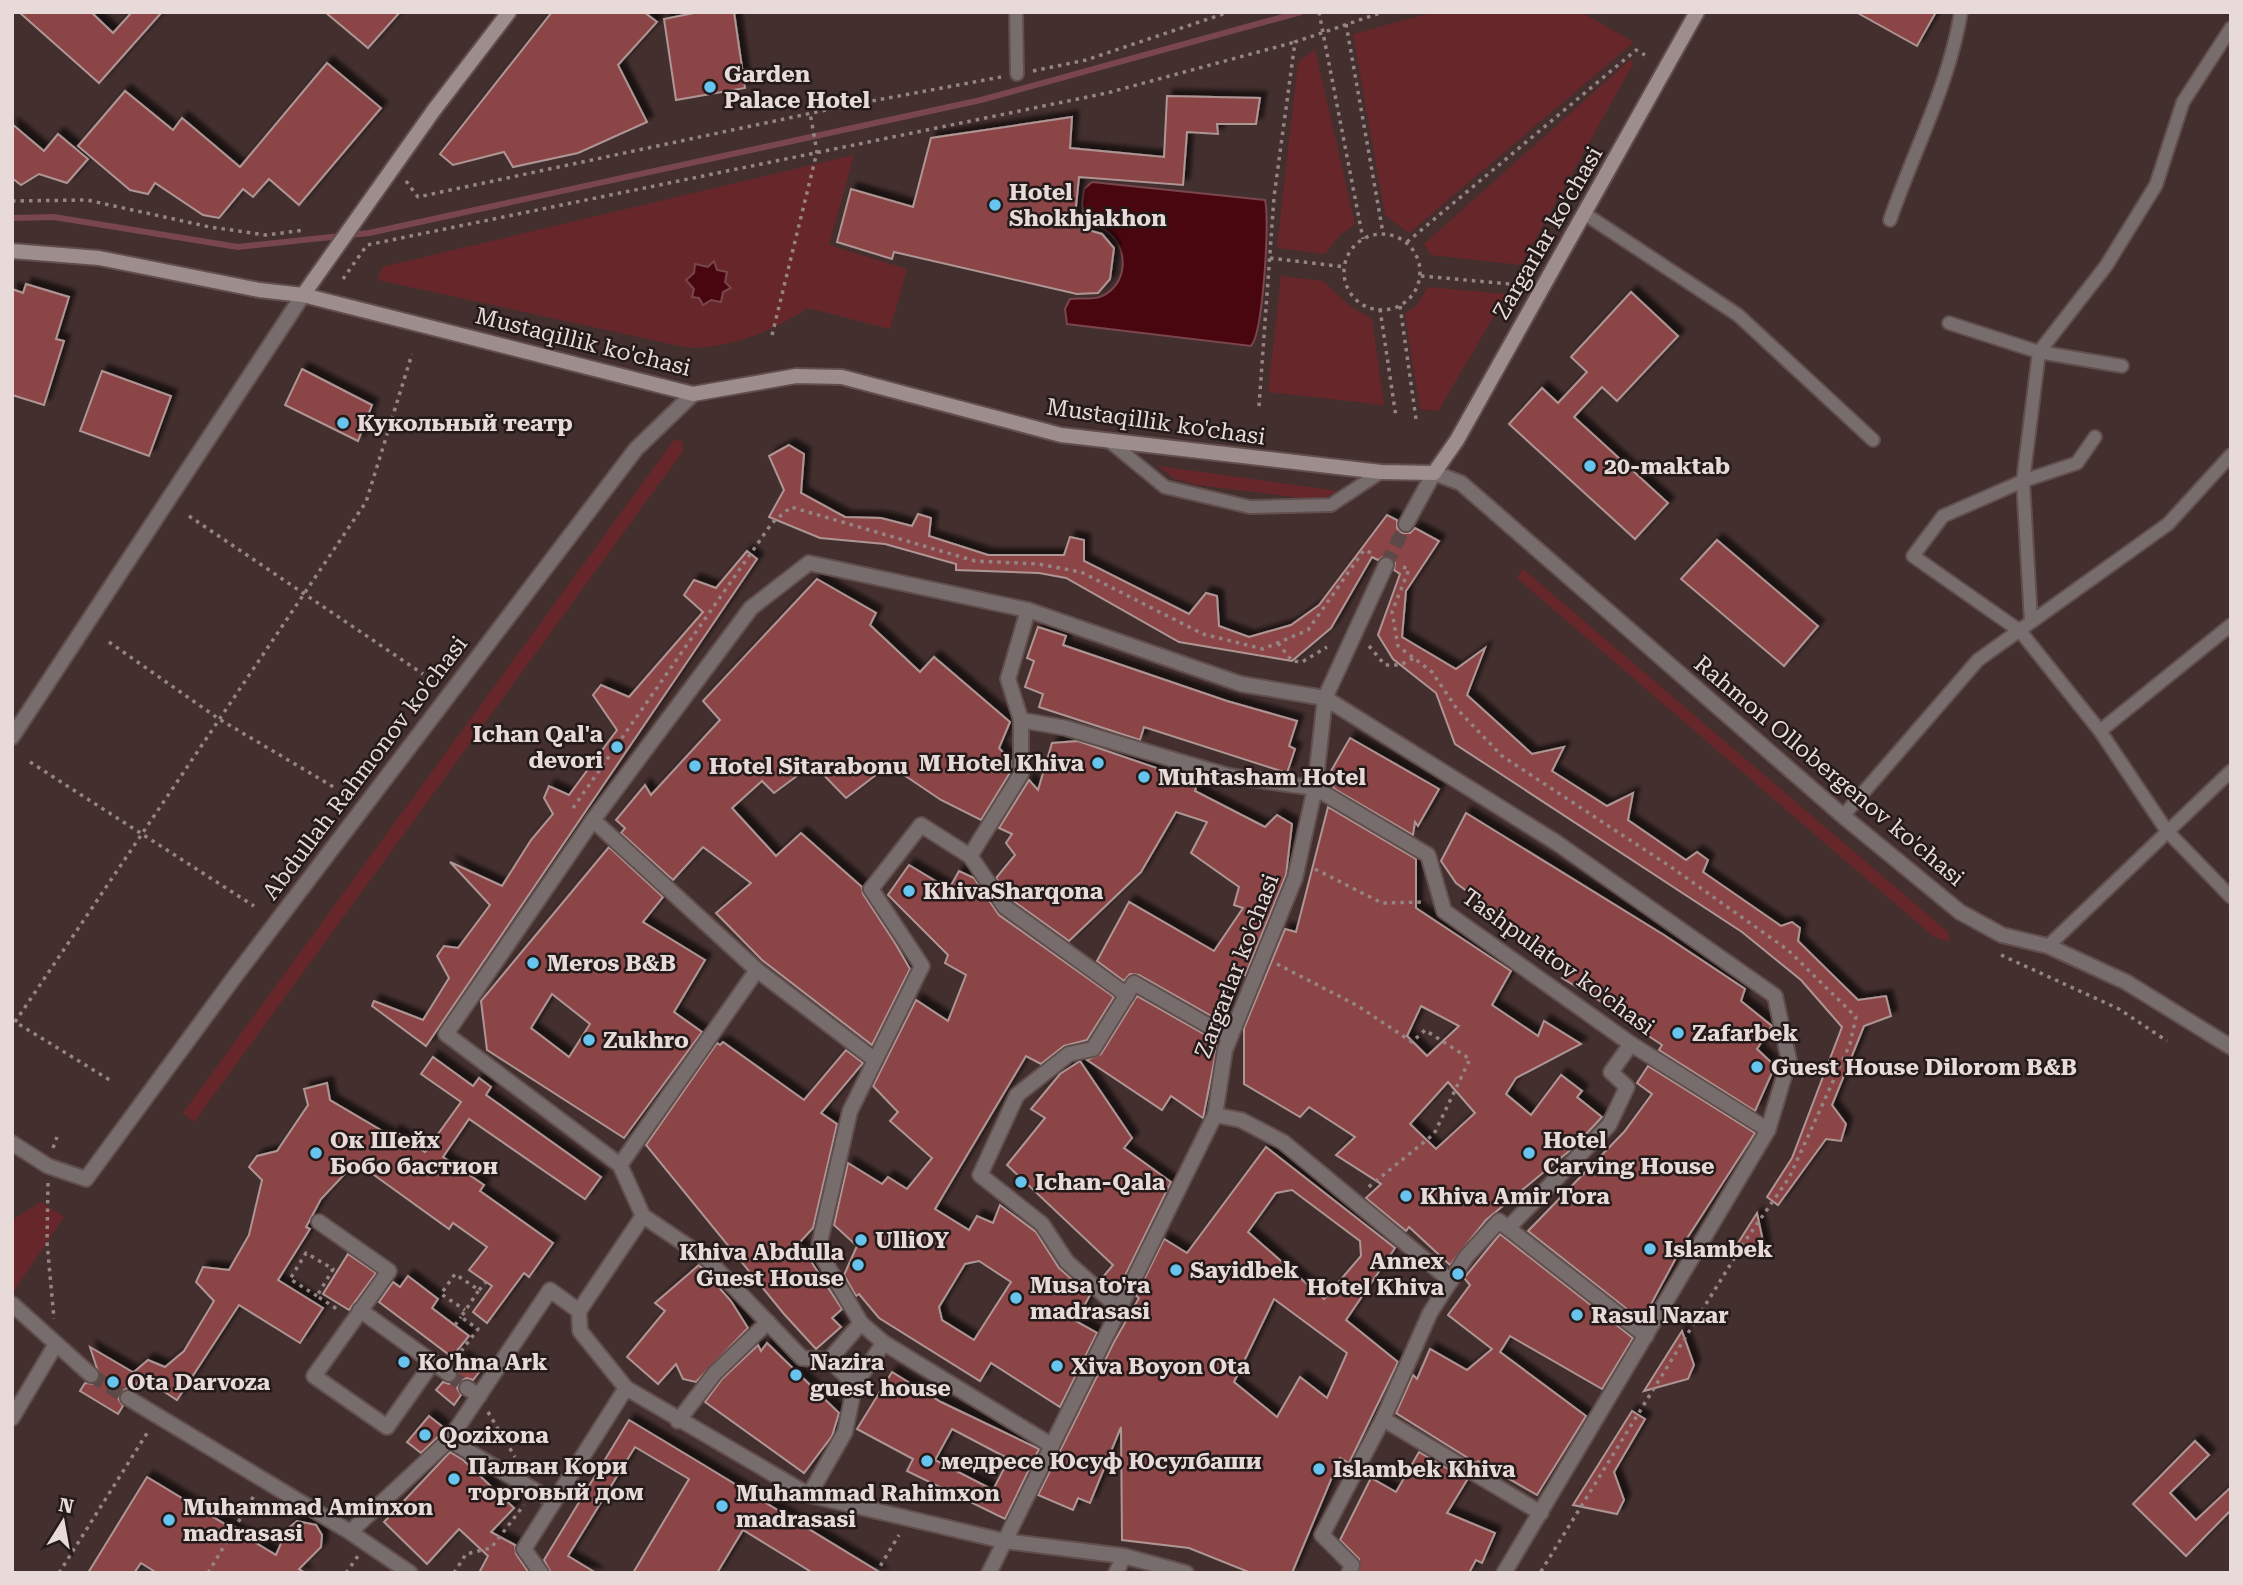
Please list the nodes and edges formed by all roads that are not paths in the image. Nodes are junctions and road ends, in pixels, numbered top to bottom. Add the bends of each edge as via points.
1 (509, 12) edge
2 (1016, 12) edge
3 (1697, 12) edge
4 (1961, 12) edge
5 (2231, 28) edge
6 (1017, 74) road end
7 (1585, 214) junction
8 (1890, 220) dead end
9 (12, 251) edge
10 (303, 295) junction
11 (1949, 323) dead end
12 (2039, 352) junction
13 (2122, 366) dead end
14 (693, 394) junction
15 (2095, 437) dead end
16 (1109, 440) junction
17 (1873, 440) dead end
18 (2231, 456) edge
19 (1381, 472) junction
20 (1434, 473) junction
21 (2023, 481) junction
22 (1406, 524) tunnel mouth
23 (1386, 565) tunnel mouth
24 (1028, 610) junction
25 (2031, 621) junction
26 (2231, 625) edge
27 (2020, 631) junction
28 (1325, 698) junction
29 (1021, 720) junction
30 (2100, 731) junction
31 (12, 737) edge
32 (2231, 771) edge
33 (1315, 788) junction
34 (1843, 816) junction
35 (593, 820) junction
36 (2166, 831) junction
37 (970, 856) junction
38 (2231, 897) edge
39 (2048, 946) junction
40 (757, 970) junction
41 (1127, 995) junction
42 (1230, 1038) junction
43 (1631, 1044) junction
44 (2231, 1047) edge
45 (875, 1060) junction
46 (1215, 1115) junction
47 (1768, 1130) junction
48 (12, 1143) edge
49 (620, 1165) junction
50 (643, 1216) junction
51 (319, 1222) dead end
52 (1508, 1227) junction
53 (1451, 1281) junction
54 (12, 1304) edge
55 (1119, 1308) junction
56 (579, 1311) junction
57 (357, 1315) junction
58 (768, 1322) junction
59 (860, 1323) junction
60 (1646, 1336) junction
61 (884, 1343) junction
62 (56, 1344) junction
63 (829, 1360) junction
64 (433, 1362) junction
65 (448, 1372) tunnel mouth
66 (91, 1375) tunnel mouth
67 (855, 1384) junction
68 (626, 1388) junction
69 (128, 1398) tunnel mouth
70 (12, 1418) edge
71 (1383, 1419) junction
72 (678, 1421) junction
73 (449, 1440) junction
74 (1051, 1445) junction
75 (809, 1494) junction
76 (553, 1501) junction
77 (1541, 1513) junction
78 (350, 1532) junction
79 (1004, 1541) junction
80 (1124, 1556) junction
81 (410, 1573) edge
82 (541, 1573) edge
83 (989, 1573) edge
84 (1116, 1573) edge
85 (1186, 1573) edge
86 (1349, 1573) edge
87 (1504, 1573) edge

1 - 10 main road
2 - 6 lane
3 - 7 main road, Zargarlar ko'chasi
4 - 8 lane via 1945,82
5 - 12 lane via 2183,102 2156,185 2106,266
7 - 17 lane via 1738,316
7 - 20 main road, Zargarlar ko'chasi
9 - 10 main road, Mustaqillik ko'chasi via 99,258
10 - 14 main road, Mustaqillik ko'chasi
10 - 31 street
11 - 12 lane
12 - 13 lane
12 - 21 lane
14 - 16 main road, Mustaqillik ko'chasi via 796,376 842,377 1061,435
14 - 48 street, Abdullah Rahmonov ko'chasi via 636,449 86,1179 48,1166
15 - 21 lane via 2077,463
16 - 19 main road, Mustaqillik ko'chasi
16 - 19 lane via 1165,487 1250,507 1331,505
18 - 25 lane via 2168,524
19 - 20 main road, Mustaqillik ko'chasi
20 - 22 street
20 - 34 street, Rahmon Ollobergenov ko'chasi via 1461,483
21 - 25 lane
21 - 27 lane via 1943,516 1913,556
23 - 28 street, Zargarlar ko'chasi
24 - 28 street via 1241,684
24 - 29 street via 1008,679
24 - 35 street via 809,563 751,608
25 - 27 lane
26 - 30 lane
27 - 30 lane
27 - 34 lane via 1978,660
28 - 33 street, Zargarlar ko'chasi
28 - 47 street via 1557,844 1775,996 1788,1060
29 - 33 street via 1066,728 1229,776
29 - 37 street via 1021,774
30 - 36 lane
32 - 36 lane
33 - 42 street, Zargarlar ko'chasi via 1299,861
33 - 43 street, Tashpulatov ko'chasi via 1428,855 1444,911
34 - 39 street, Rahmon Ollobergenov ko'chasi via 1960,912 2002,935
35 - 40 street
35 - 49 street via 446,1034
36 - 38 lane
36 - 39 lane
37 - 41 street via 1005,906
37 - 45 street via 922,825 871,889 922,966
39 - 44 street, Rahmon Ollobergenov ko'chasi via 2126,982
40 - 45 street
40 - 49 street
41 - 42 street via 1134,983
41 - 55 street via 1093,1049 1069,1054 1017,1095 980,1175 1042,1224 1067,1262
42 - 46 street, Zargarlar ko'chasi via 1216,1090
43 - 47 street, Tashpulatov ko'chasi
43 - 52 street via 1611,1072 1627,1087 1609,1125
45 - 59 street via 850,1111 818,1250
46 - 53 street via 1241,1120 1283,1142
46 - 55 street, Zargarlar ko'chasi
47 - 60 street
49 - 50 street
50 - 56 street
50 - 58 street via 707,1259
51 - 57 street via 388,1271
52 - 53 street via 1499,1221
52 - 60 street
53 - 71 street via 1430,1313
54 - 62 street
55 - 74 street, Zargarlar ko'chasi
56 - 68 street via 580,1331
56 - 73 street via 550,1290 473,1392
57 - 64 street
57 - 64 street via 314,1376 387,1427
58 - 63 street via 802,1358
58 - 72 street via 715,1373
59 - 61 street
59 - 63 street
60 - 77 street
61 - 67 street
61 - 74 street
62 - 66 street
62 - 70 street
63 - 67 street
64 - 65 street
67 - 75 street via 845,1432
68 - 72 street
68 - 76 street
69 - 78 street
71 - 77 street
71 - 86 street via 1322,1535 1352,1565
72 - 75 street
73 - 76 street
73 - 78 street
74 - 79 street, Zargarlar ko'chasi
75 - 79 street
76 - 82 street via 524,1549
77 - 87 street
78 - 81 street
79 - 80 street
79 - 83 street
80 - 84 street
80 - 85 street

